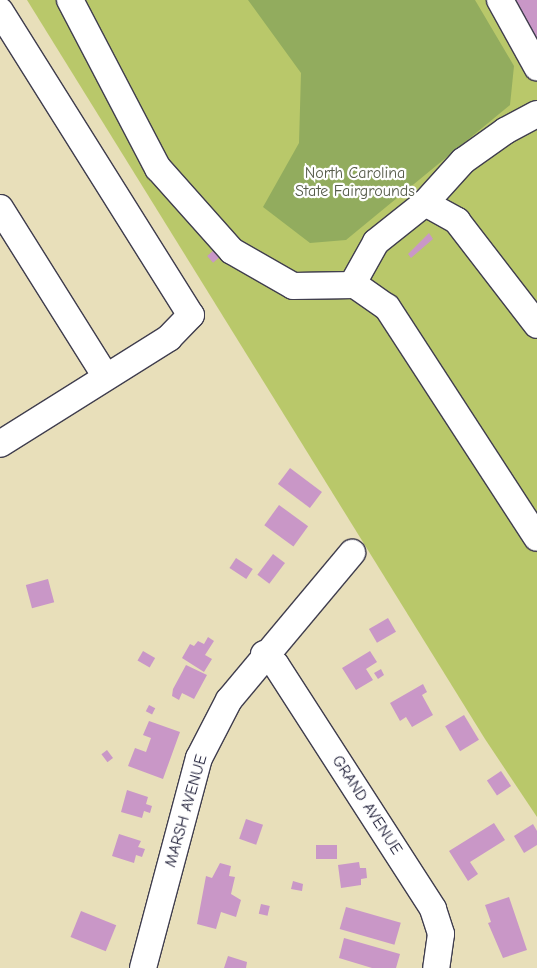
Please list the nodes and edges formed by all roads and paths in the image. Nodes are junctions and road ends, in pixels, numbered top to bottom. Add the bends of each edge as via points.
1 (70, 0) edge
2 (500, 0) edge
3 (0, 11) edge
4 (537, 67) edge
5 (537, 114) edge
6 (425, 203) junction
7 (0, 208) edge
8 (352, 284) junction
9 (537, 325) edge
10 (106, 377) junction
11 (4, 433) edge
12 (537, 538) edge
13 (352, 553) dead end
14 (264, 654) junction
15 (143, 968) edge
16 (436, 968) edge

1 - 8 street via 158,168 232,251 293,286
2 - 4 street
3 - 10 street via 191,314 169,338
5 - 6 street via 505,131 463,161
6 - 8 street via 376,242
6 - 9 street via 457,221
7 - 10 street
8 - 12 street via 387,308
10 - 11 street
13 - 14 street, MARSH AVENUE
14 - 15 street, MARSH AVENUE via 229,700 199,758
14 - 16 street, GRAND AVENUE via 276,665 433,909 441,934

